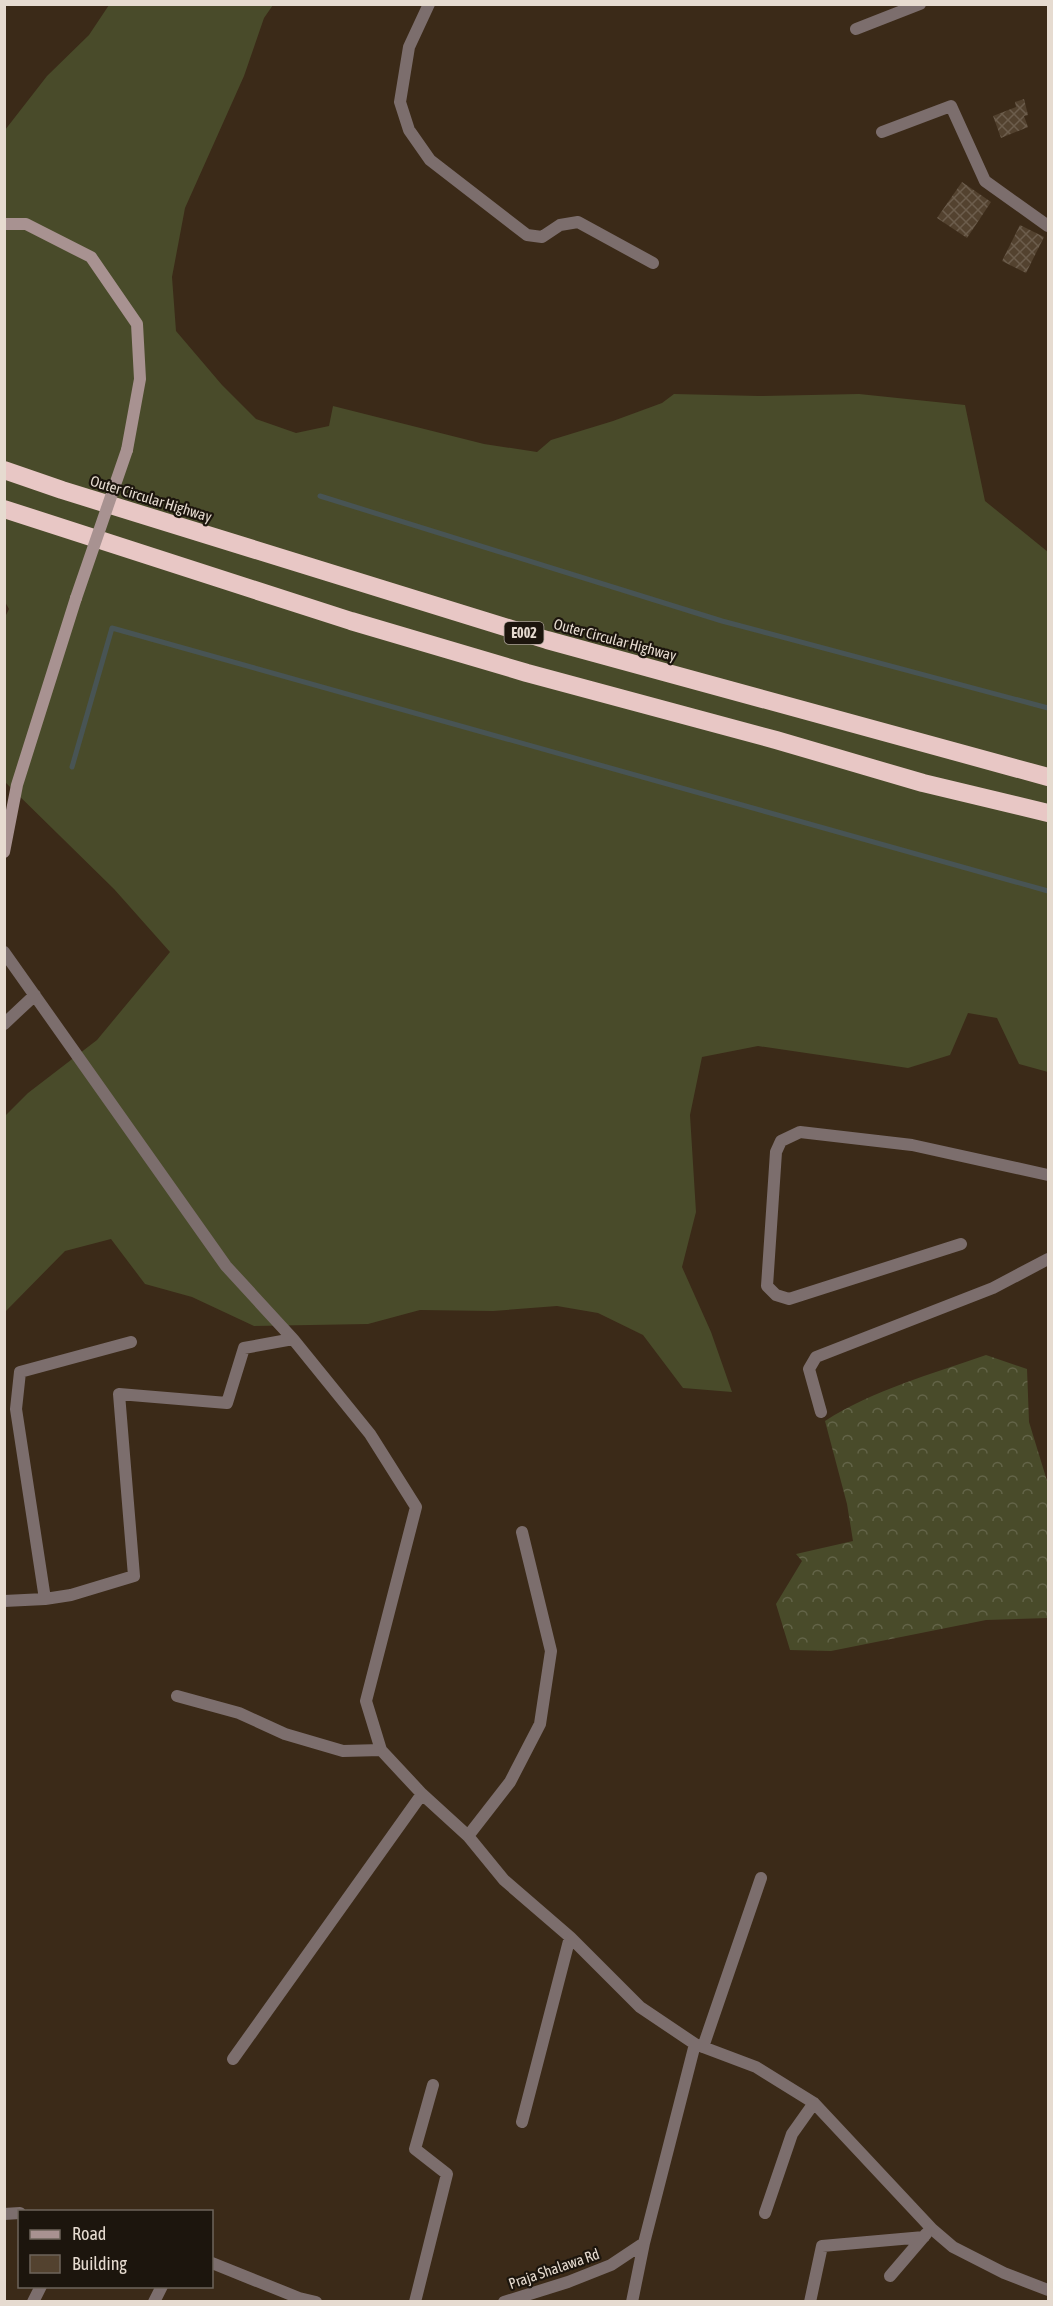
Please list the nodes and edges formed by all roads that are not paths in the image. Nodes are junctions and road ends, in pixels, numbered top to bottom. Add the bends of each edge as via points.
1 (429, 4) edge
2 (920, 4) edge
3 (856, 29) dead end
4 (882, 132) dead end
5 (4, 224) edge
6 (1048, 226) edge
7 (653, 263) dead end
8 (4, 470) edge
9 (4, 509) edge
10 (1048, 777) edge
11 (1048, 813) edge
12 (4, 852) edge
13 (4, 952) edge
14 (35, 995) junction
15 (4, 1024) edge
16 (1048, 1175) edge
17 (961, 1244) dead end
18 (1048, 1259) edge
19 (293, 1339) junction
20 (131, 1342) dead end
21 (821, 1412) dead end
22 (522, 1532) dead end
23 (45, 1599) junction
24 (4, 1601) edge
25 (177, 1696) dead end
26 (381, 1750) junction
27 (423, 1794) junction
28 (468, 1836) junction
29 (761, 1878) dead end
30 (570, 1937) junction
31 (699, 2045) junction
32 (233, 2059) dead end
33 (433, 2085) dead end
34 (814, 2103) junction
35 (522, 2122) dead end
36 (765, 2213) dead end
37 (928, 2233) junction
38 (644, 2243) junction
39 (213, 2264) edge
40 (890, 2276) dead end
41 (1048, 2290) edge
42 (316, 2301) edge
43 (415, 2301) edge
44 (504, 2301) edge
45 (632, 2301) edge
46 (810, 2301) edge

1 - 7 street via 409,46 400,102 409,130 430,160 527,235 542,237 560,225 578,222
2 - 3 street
4 - 6 street via 951,106 985,181
5 - 12 street, bridge via 26,224 91,257 137,324 140,380 127,450 17,785
8 - 10 highway, Outer Circular Highway / E002 via 547,640
9 - 11 highway, E002 via 351,621 527,673 923,783
13 - 14 street
14 - 15 street
14 - 19 street via 226,1266
16 - 17 street via 912,1145 800,1132 781,1141 776,1152 767,1286 776,1295 789,1299
18 - 21 street via 993,1288 816,1357 809,1369
19 - 23 street via 244,1348 227,1403 119,1394 135,1576
19 - 26 street via 370,1434 416,1507 366,1701
20 - 23 street via 20,1372 16,1409
22 - 28 street via 551,1651 540,1724 510,1782
23 - 24 street
25 - 26 street via 239,1713 285,1734 343,1750
26 - 27 street
27 - 28 street
27 - 32 street
28 - 30 street via 504,1880
29 - 31 street
30 - 31 street via 640,2007
30 - 35 street
31 - 34 street via 756,2067
31 - 38 street
33 - 43 street via 415,2150 447,2174
34 - 36 street via 792,2134
34 - 37 street
37 - 40 street
37 - 41 street via 1004,2273
37 - 46 street via 822,2246
38 - 44 street, Praja Shalawa Rd via 611,2265
38 - 45 street
39 - 42 street

